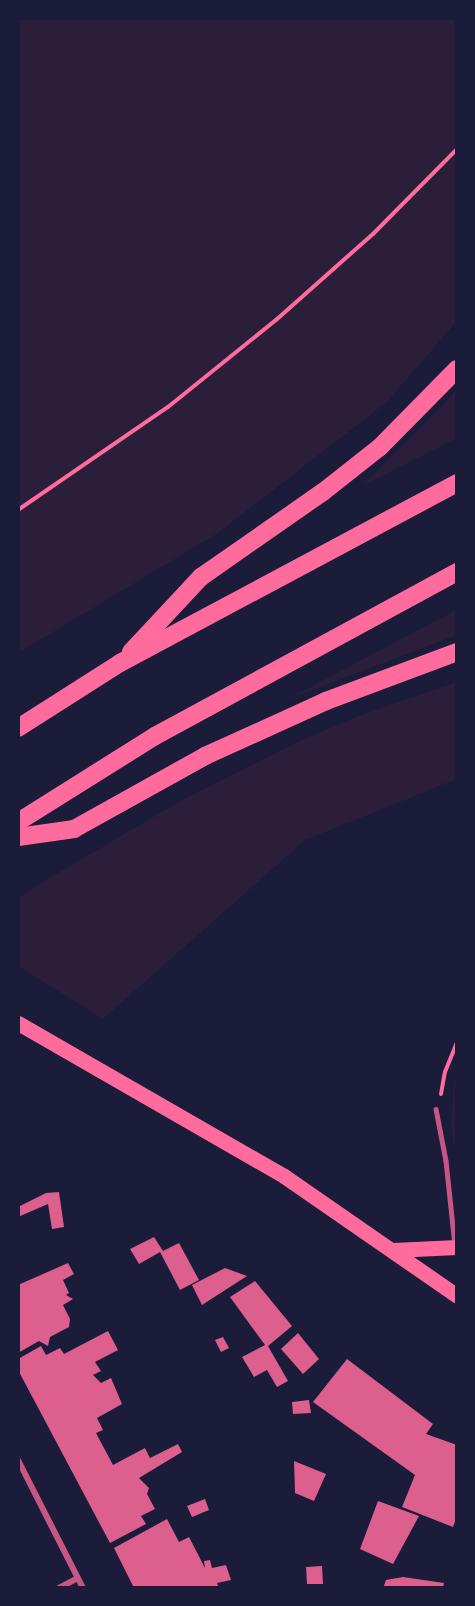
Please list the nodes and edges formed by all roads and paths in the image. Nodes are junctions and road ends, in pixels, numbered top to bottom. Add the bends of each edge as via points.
1 (457, 149) edge
2 (457, 369) edge
3 (457, 483) edge
4 (18, 510) edge
5 (457, 572) edge
6 (457, 652) edge
7 (120, 663) junction
8 (18, 728) edge
9 (18, 822) edge
10 (18, 837) edge
11 (18, 1023) edge
12 (457, 1043) edge
13 (436, 1109) joint
14 (456, 1249) edge
15 (393, 1250) junction
16 (457, 1296) edge
17 (18, 1460) edge
18 (78, 1578) junction
19 (59, 1588) edge
20 (83, 1588) edge

1 - 4 path via 373,234 276,320 168,407
2 - 7 highway via 372,453 201,577
3 - 7 highway
5 - 9 highway via 155,736
6 - 10 highway via 326,701 205,756 74,829
7 - 8 highway
11 - 15 main road via 228,1142
12 - 13 path
13 - 14 lane
14 - 15 main road
15 - 16 main road
17 - 18 street
18 - 19 street
18 - 20 street

